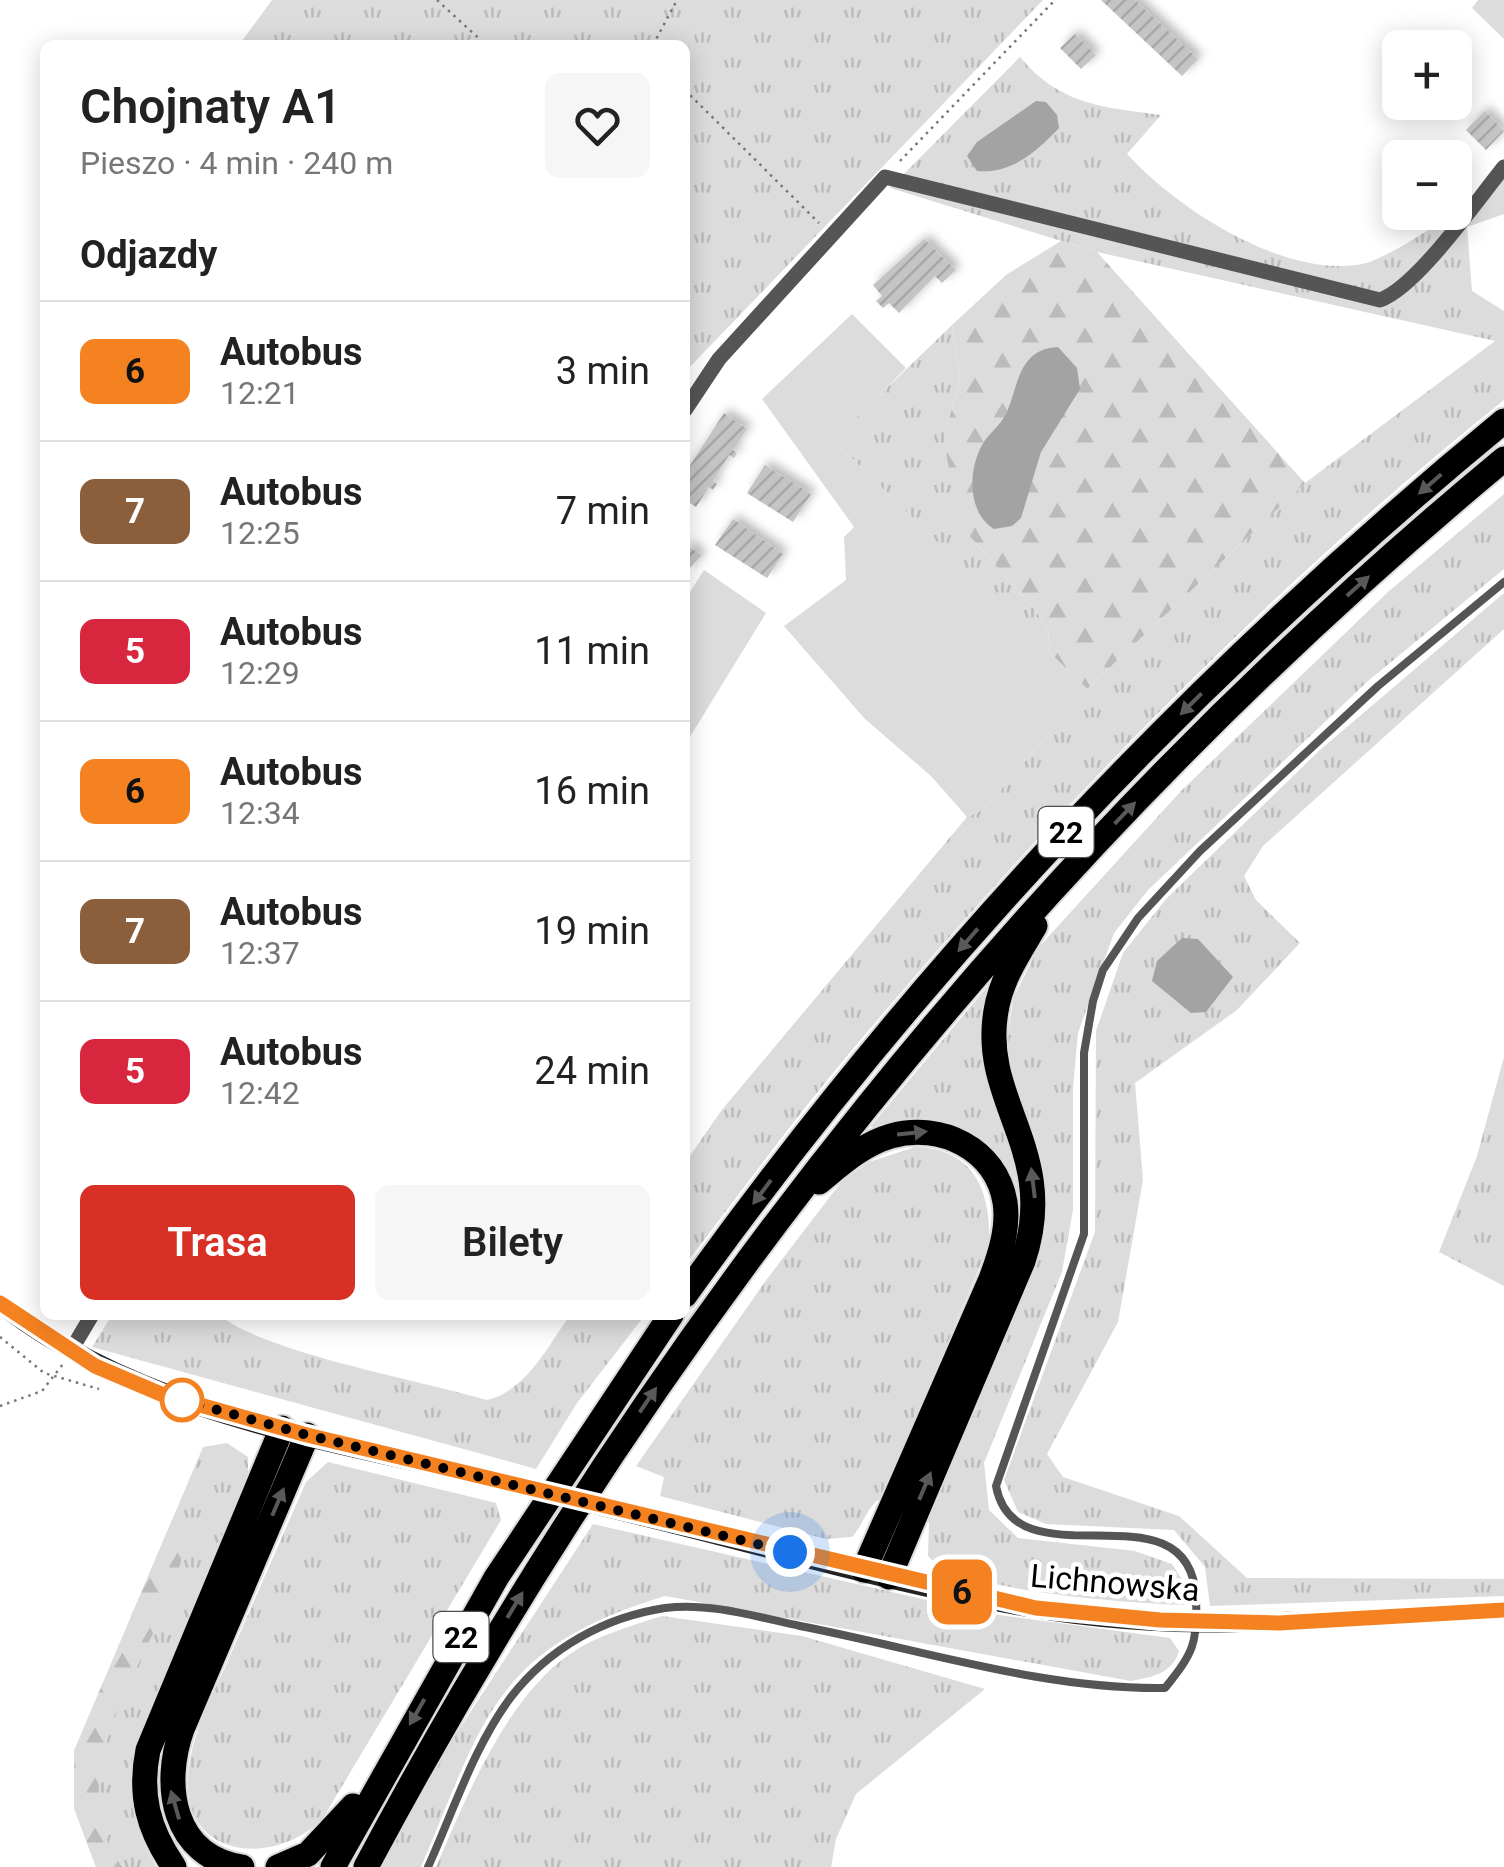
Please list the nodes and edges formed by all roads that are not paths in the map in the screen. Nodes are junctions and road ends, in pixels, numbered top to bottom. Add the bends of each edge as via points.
1 (1504, 167) edge
2 (690, 402) edge
3 (1504, 421) edge
4 (1504, 459) edge
5 (1504, 582) edge
6 (1058, 884) junction
7 (788, 1206) junction
8 (690, 1288) edge
9 (0, 1303) edge
10 (89, 1320) edge
11 (668, 1320) edge
12 (70, 1352) junction
13 (294, 1431) junction
14 (864, 1570) junction
15 (889, 1577) junction
16 (1504, 1610) edge
17 (1195, 1622) junction
18 (386, 1768) junction
19 (174, 1867) edge
20 (242, 1867) edge
21 (278, 1867) edge
22 (333, 1867) edge
23 (366, 1867) edge
24 (428, 1867) edge

1 - 2 street via 1435,252 1380,300 885,177 719,359
3 -> 8 main road, 22 via 1303,596 1072,826 847,1082
6 -> 4 main road, 22 via 1292,648
5 - 17 lane via 1286,769 1166,885 1120,942 1092,1001 1084,1053 1084,1234 996,1486 1006,1511 1028,1528 1156,1539 1170,1546 1191,1568
6 - 7 main road, 22
15 -> 6 main road via 1029,1244 1034,1184 998,1070 994,1020 1005,979
7 -> 14 main road, 22 via 884,1138 932,1132 976,1152 1005,1202 1005,1232 991,1279
23 -> 7 main road, 22 via 460,1696 578,1505
9 - 12 street, Lichnowska
10 - 12 street
11 -> 18 main road, 22 via 511,1555
12 - 13 street, Lichnowska via 134,1384
13 - 14 street, Lichnowska, bridge
13 - 19 main road via 148,1750 146,1810
20 -> 13 main road via 213,1858 192,1840 177,1816 170,1776
14 - 15 street, Lichnowska
15 - 17 street, Lichnowska via 1036,1608
16 - 17 street, Lichnowska
17 - 24 lane via 1193,1653 1165,1688 1101,1689 736,1613 668,1608 620,1619 575,1639 510,1699
18 - 21 main road via 318,1844
18 - 22 main road, 22

